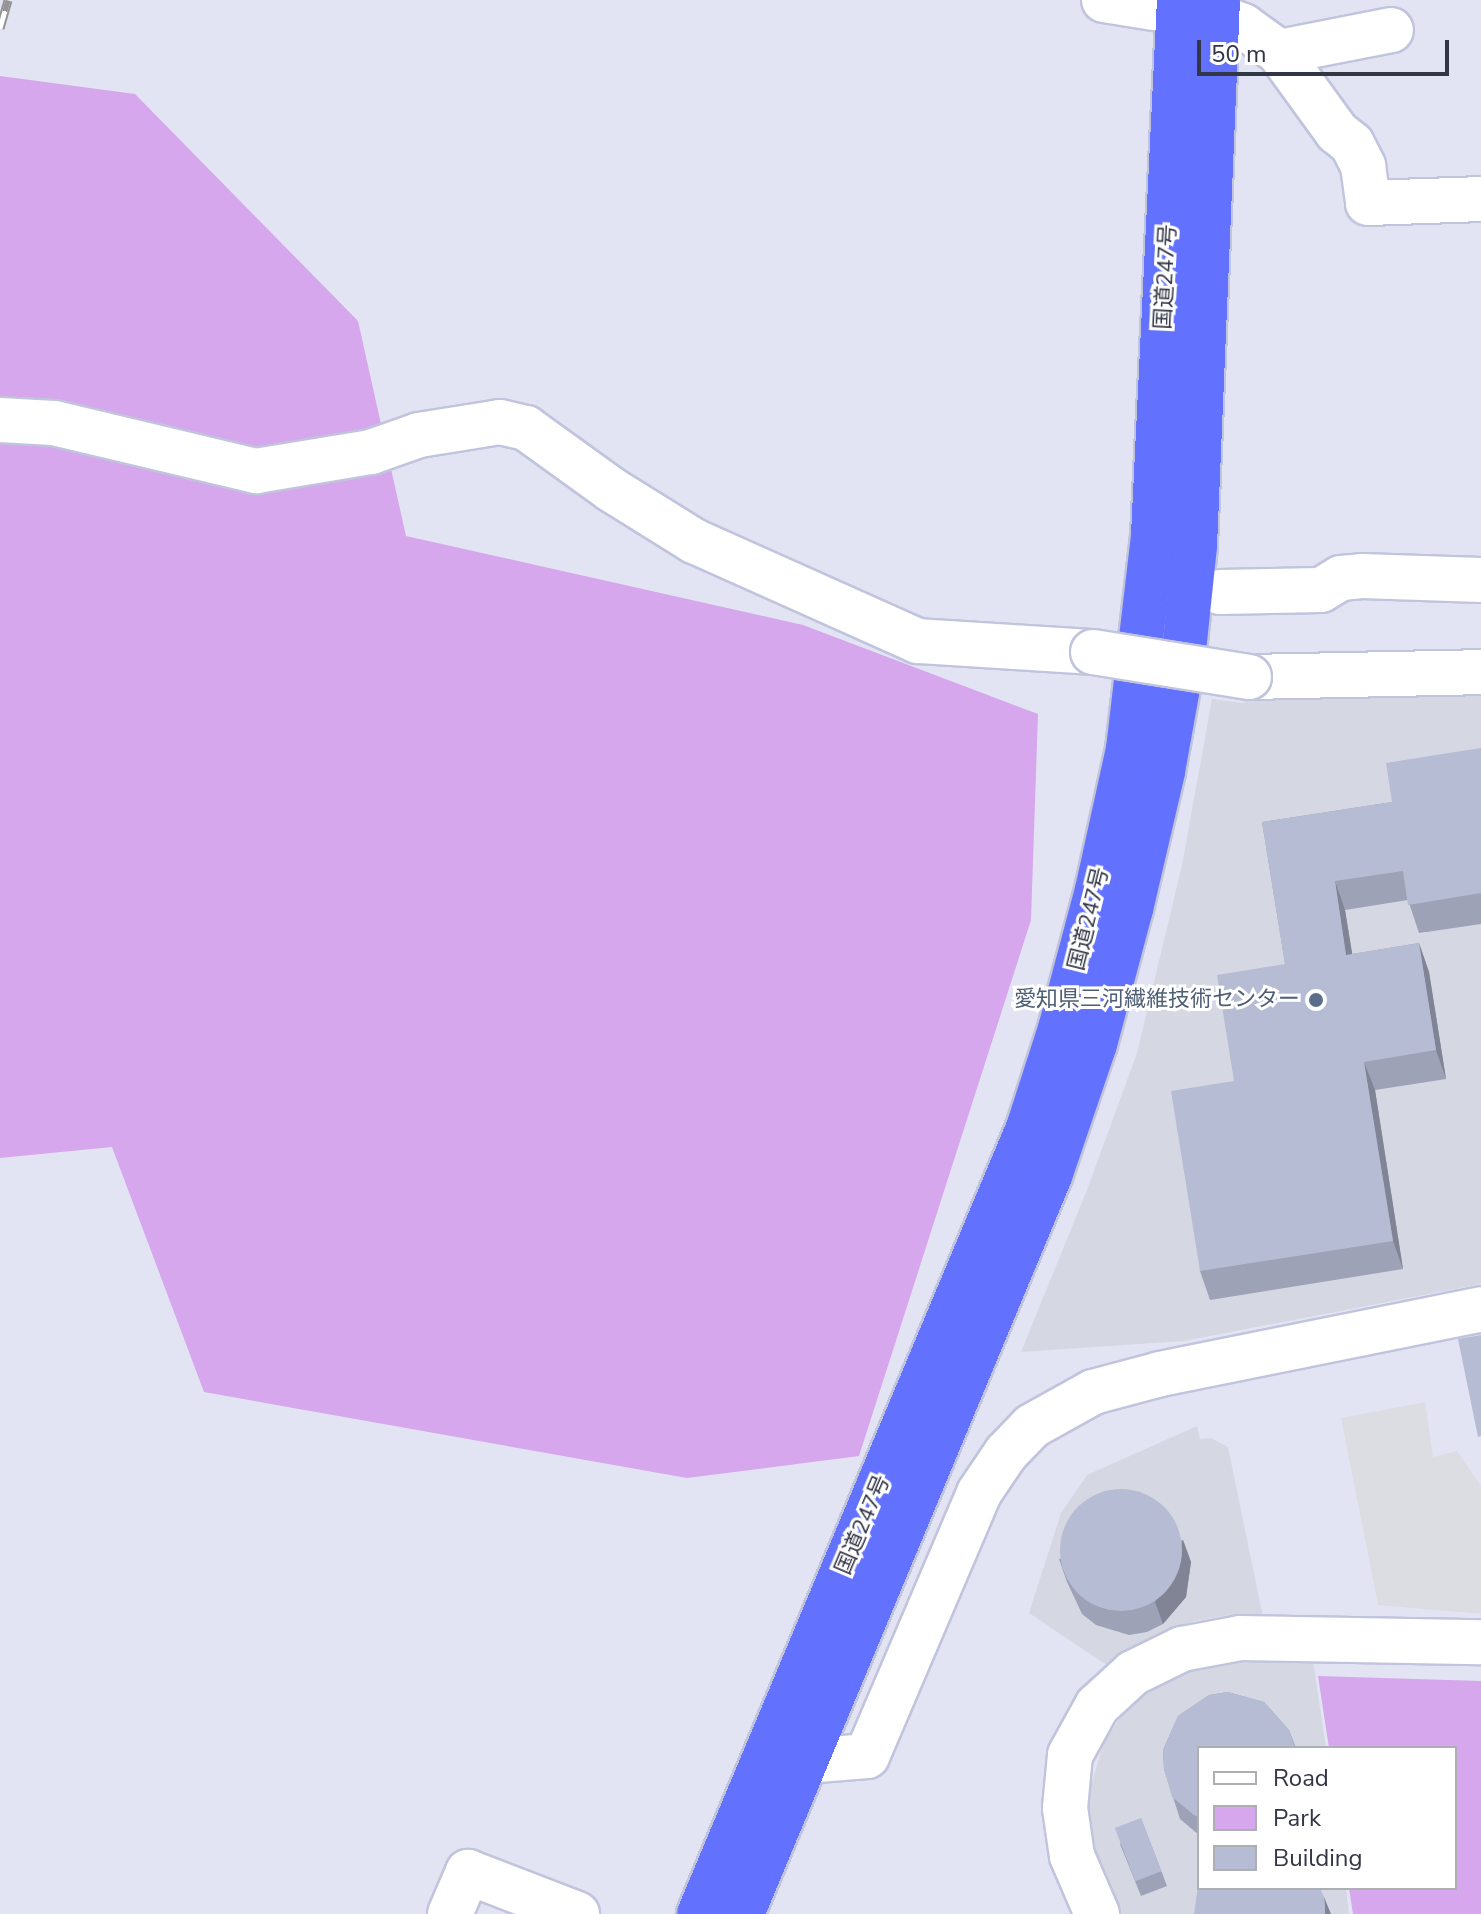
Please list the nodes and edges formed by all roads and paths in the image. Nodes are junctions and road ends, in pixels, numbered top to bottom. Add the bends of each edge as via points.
1 (1104, 0) edge
2 (1198, 7) edge
3 (1391, 30) dead end
4 (1279, 52) junction
5 (1481, 199) edge
6 (0, 420) edge
7 (1481, 580) edge
8 (1220, 592) dead end
9 (1481, 672) edge
10 (1481, 1309) edge
11 (1481, 1642) edge
12 (806, 1761) junction
13 (450, 1914) edge
14 (577, 1914) edge
15 (699, 1914) edge
16 (742, 1914) edge
17 (1097, 1914) edge

1 - 2 street
2 - 4 street via 1243,26
2 - 12 highway, 国道247号 via 1195,546 1183,660 1163,771 1095,1044 1050,1176
2 - 15 highway, 国道247号 via 1153,535 1128,749 1097,890 1028,1128
3 - 4 street
4 - 5 street via 1337,132 1352,144 1363,166 1368,203
6 - 9 street, bridge via 54,423 256,471 371,452 419,435 500,422 526,428 694,541 918,641 1093,652 1249,677
7 - 8 street via 1362,576 1341,578 1321,590
10 - 12 street via 1160,1374 1093,1392 1032,1426 979,1493 867,1756
11 - 17 street via 1240,1638 1182,1649 1133,1673 1097,1706 1070,1755 1065,1808 1072,1856
12 - 16 highway, 国道247号
13 - 14 street via 468,1872

